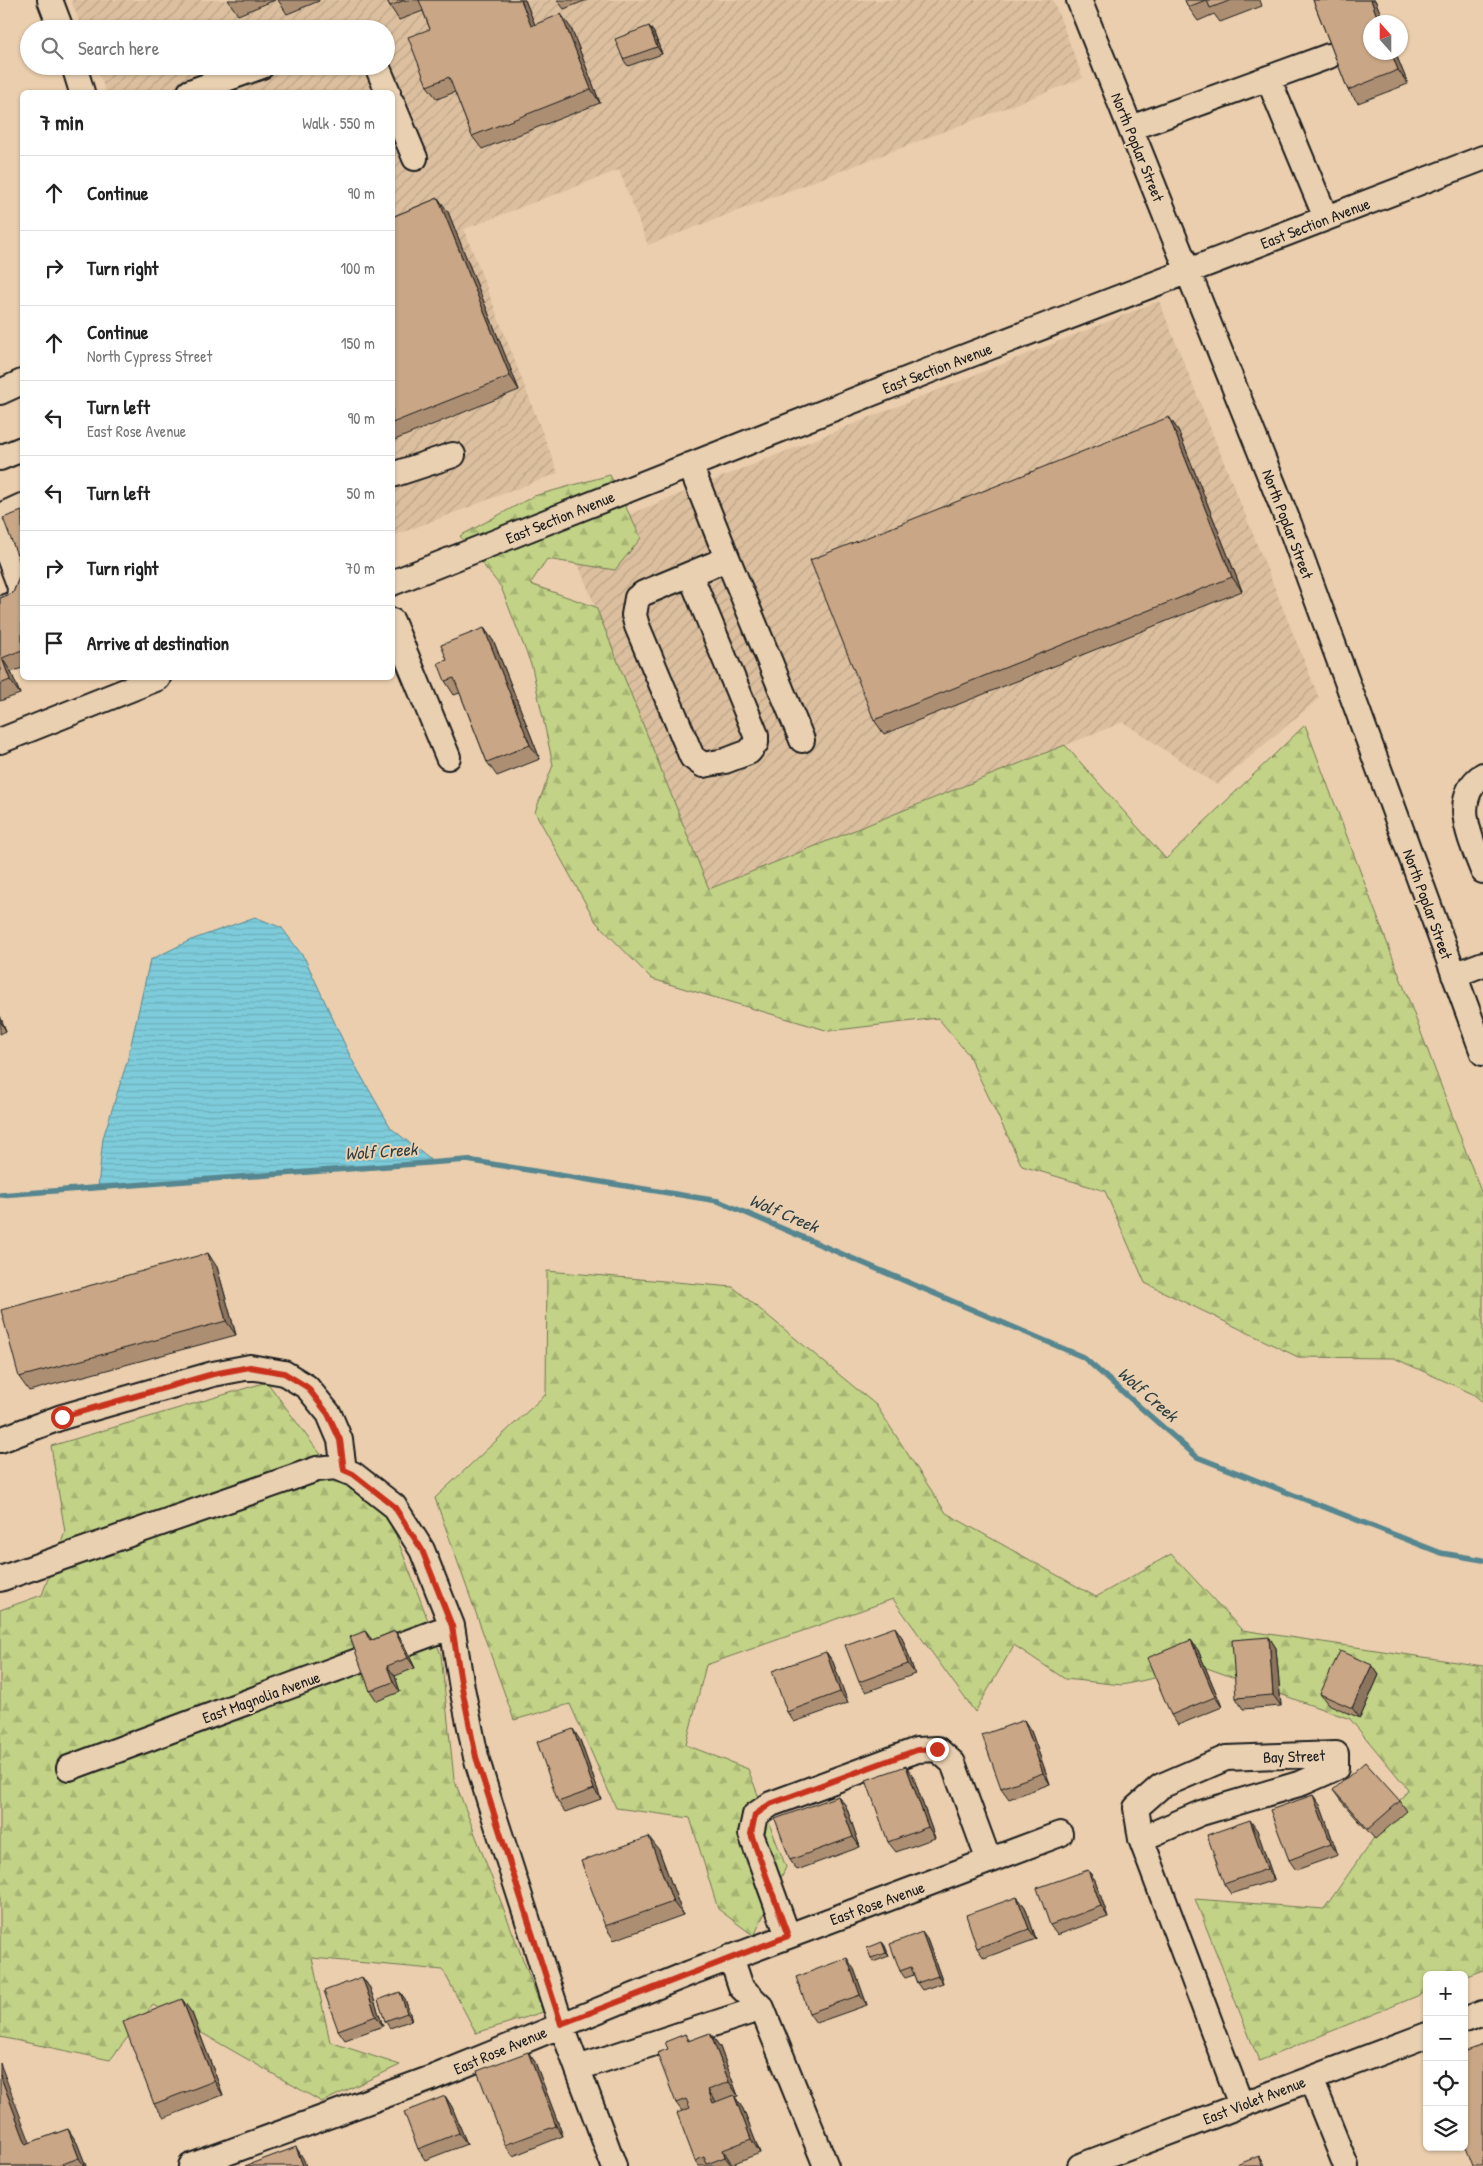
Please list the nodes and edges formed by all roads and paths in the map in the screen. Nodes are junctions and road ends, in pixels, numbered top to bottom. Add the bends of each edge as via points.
1 (50, 0) edge
2 (1079, 0) edge
3 (58, 20) edge
4 (1329, 56) edge
5 (77, 75) edge
6 (237, 75) edge
7 (381, 75) edge
8 (1268, 78) junction
9 (81, 90) edge
10 (196, 90) edge
11 (387, 90) edge
12 (395, 110) edge
13 (1131, 128) junction
14 (415, 158) dead end
15 (1483, 158) edge
16 (1326, 218) junction
17 (1188, 272) junction
18 (20, 383) edge
19 (0, 392) edge
20 (20, 450) edge
21 (453, 455) dead end
22 (0, 458) edge
23 (690, 465) junction
24 (395, 474) edge
25 (20, 507) edge
26 (0, 516) edge
27 (0, 533) edge
28 (724, 550) junction
29 (690, 574) junction
30 (395, 582) edge
31 (0, 609) edge
32 (395, 628) edge
33 (153, 680) edge
34 (802, 740) dead end
35 (0, 741) edge
36 (448, 757) dead end
37 (1483, 775) edge
38 (1483, 871) edge
39 (1483, 964) edge
40 (1454, 975) junction
41 (1483, 1053) edge
42 (0, 1440) edge
43 (344, 1470) junction
44 (0, 1580) edge
45 (452, 1626) junction
46 (69, 1768) dead end
47 (1060, 1834) dead end
48 (1141, 1839) junction
49 (989, 1861) junction
50 (788, 1936) junction
51 (731, 1957) junction
52 (762, 2008) junction
53 (1483, 2013) edge
54 (1468, 2019) edge
55 (561, 2024) junction
56 (1423, 2036) edge
57 (578, 2068) junction
58 (1311, 2078) junction
59 (1241, 2105) junction
60 (191, 2166) edge
61 (614, 2166) edge
62 (826, 2166) edge
63 (1080, 2166) edge
64 (1346, 2166) edge

1 - 3 street
2 - 13 street, North Poplar Street
4 - 8 street
5 - 9 street
6 - 10 street
7 - 11 street
8 - 13 street
8 - 16 street
12 - 14 street
13 - 17 street, North Poplar Street
15 - 16 street, East Section Avenue
16 - 17 street, East Section Avenue
17 - 23 street, East Section Avenue
17 - 40 street, North Poplar Street via 1290,526
18 - 19 street
20 - 22 street
21 - 24 street
23 - 28 street
23 - 30 street, East Section Avenue
25 - 26 street
27 - 31 street via 20,587 19,602
28 - 29 street via 722,560
28 - 34 street
29 - 29 street via 637,598 634,614 692,756 702,765 714,764 749,752 756,743 756,735
32 - 36 street
33 - 35 street
37 - 38 street via 1476,780 1466,798 1465,824
39 - 40 street
40 - 41 street, North Poplar Street
42 - 43 street via 81,1412 213,1374 250,1367 284,1373 307,1387 328,1414 340,1440
43 - 44 street via 335,1467 317,1469
43 - 45 street via 394,1506 422,1550
45 - 46 street, East Magnolia Avenue
45 - 55 street via 476,1757
47 - 49 street, East Rose Avenue
48 - 48 street, Bay Street via 1200,1813 1302,1783 1336,1768 1336,1754 1226,1758 1161,1786 1136,1808
48 - 59 street, Bay Street
49 - 50 street, East Rose Avenue
49 - 50 street via 952,1763 937,1749 917,1750 770,1804 755,1815 751,1834
50 - 51 street, East Rose Avenue
51 - 52 street via 741,1987
51 - 55 street, East Rose Avenue
52 - 57 street
52 - 62 street
53 - 54 street
55 - 57 street
55 - 60 street, East Rose Avenue via 432,2078
56 - 58 street, East Violet Avenue
57 - 61 street
58 - 59 street, East Violet Avenue
58 - 64 street
59 - 63 street, East Violet Avenue

